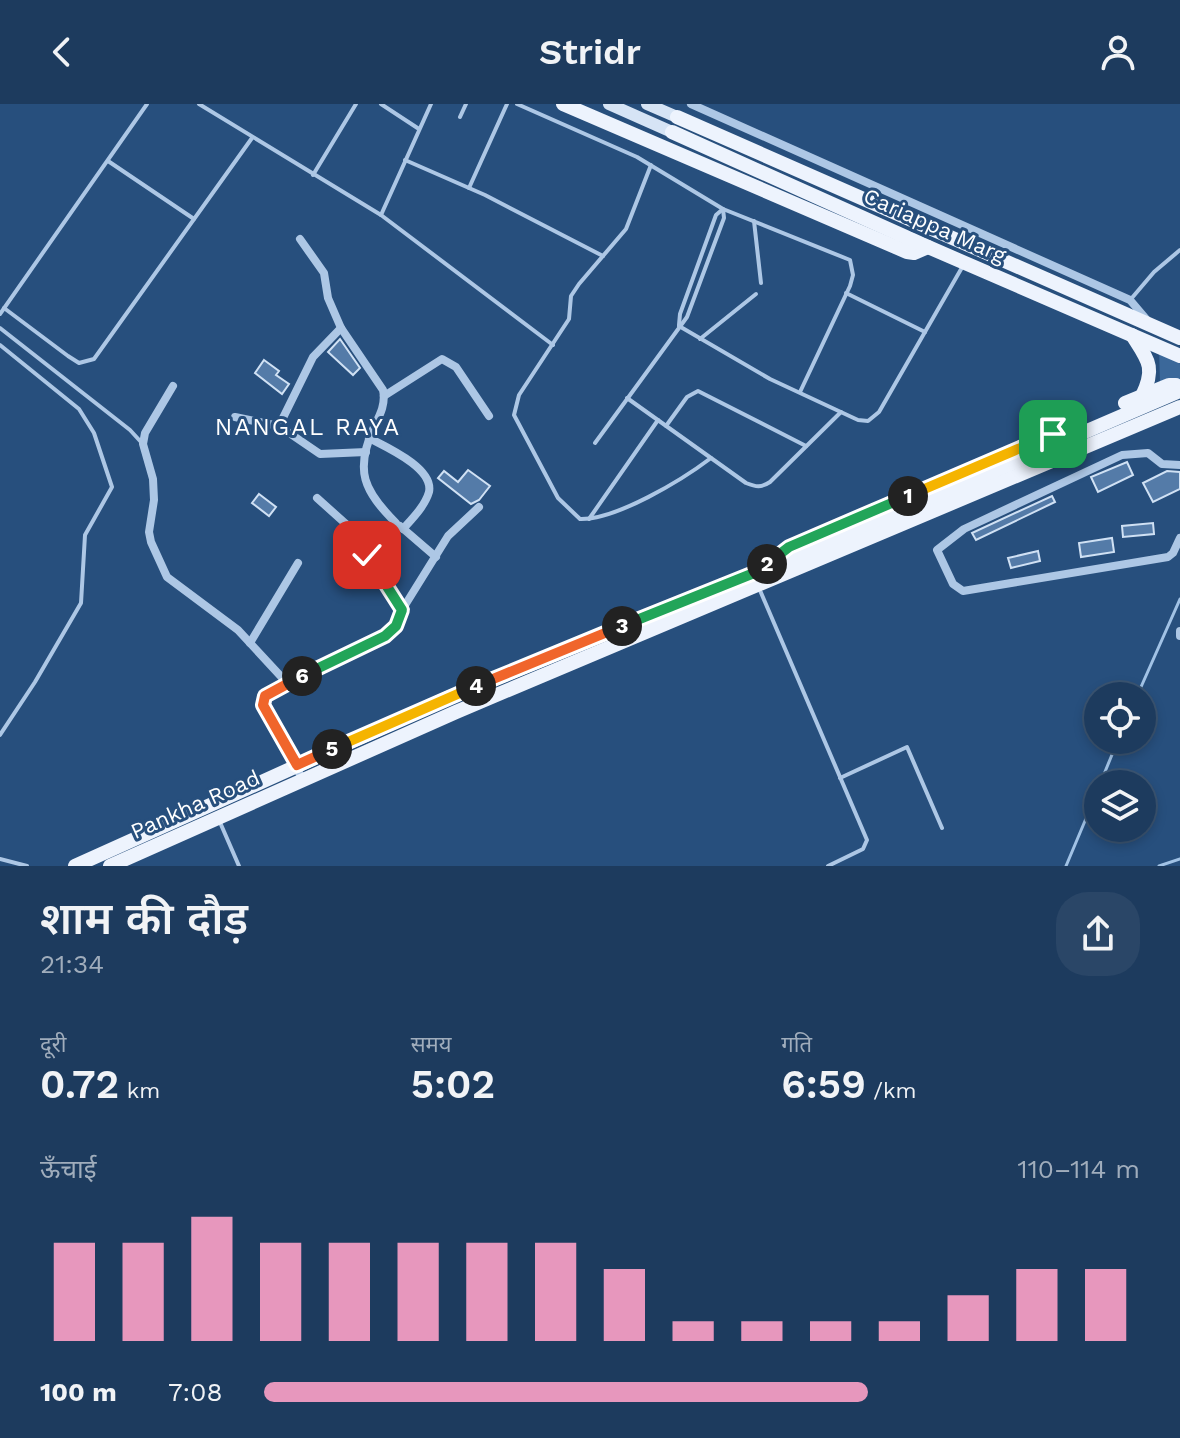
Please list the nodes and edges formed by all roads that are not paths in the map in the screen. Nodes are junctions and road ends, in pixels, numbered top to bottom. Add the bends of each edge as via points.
1 (147, 104) edge
2 (199, 104) edge
3 (356, 104) edge
4 (381, 104) edge
5 (431, 104) edge
6 (466, 104) edge
7 (507, 104) edge
8 (517, 104) edge
9 (563, 104) edge
10 (609, 104) edge
11 (647, 104) edge
12 (691, 104) edge
13 (460, 117) dead end
14 (677, 117) joint
15 (419, 129) junction
16 (672, 132) joint
17 (252, 138) junction
18 (405, 160) junction
19 (108, 161) junction
20 (651, 165) junction
21 (313, 175) junction
22 (469, 188) junction
23 (723, 209) junction
24 (381, 215) junction
25 (194, 219) junction
26 (754, 221) junction
27 (300, 239) dead end
28 (928, 247) junction
29 (1180, 250) edge
30 (603, 256) junction
31 (965, 263) junction
32 (761, 283) dead end
33 (846, 293) junction
34 (756, 294) dead end
35 (1130, 300) junction
36 (4, 308) junction
37 (0, 314) edge
38 (1149, 322) junction
39 (679, 326) junction
40 (0, 328) edge
41 (341, 328) junction
42 (925, 332) junction
43 (1132, 335) junction
44 (1180, 338) edge
45 (700, 339) junction
46 (0, 345) edge
47 (553, 345) junction
48 (1180, 356) edge
49 (173, 386) dead end
50 (1180, 390) edge
51 (800, 392) junction
52 (384, 396) junction
53 (1142, 396) junction
54 (627, 398) junction
55 (1180, 407) edge
56 (841, 412) junction
57 (489, 416) dead end
58 (235, 417) dead end
59 (658, 420) junction
60 (279, 426) junction
61 (666, 426) junction
62 (369, 438) junction
63 (595, 443) dead end
64 (143, 444) junction
65 (807, 446) junction
66 (366, 452) junction
67 (711, 458) junction
68 (1180, 465) edge
69 (317, 498) dead end
70 (479, 507) dead end
71 (589, 519) junction
72 (400, 526) junction
73 (1180, 538) edge
74 (367, 555) junction
75 (436, 557) junction
76 (298, 563) dead end
77 (759, 578) junction
78 (402, 610) junction
79 (250, 643) junction
80 (287, 683) junction
81 (0, 735) edge
82 (297, 765) junction
83 (840, 778) junction
84 (303, 780) junction
85 (218, 818) junction
86 (942, 828) dead end
87 (0, 859) edge
88 (27, 866) edge
89 (75, 866) edge
90 (110, 866) edge
91 (239, 866) edge
92 (828, 866) edge

1 - 19 lane
2 - 17 lane
3 - 21 lane
4 - 15 lane
5 - 15 lane
6 - 13 lane
7 - 22 lane
8 - 20 lane
9 - 28 main road via 907,252
10 - 16 main road
11 - 14 main road
12 - 35 street
14 - 38 main road, Cariappa Marg
15 - 18 lane
16 - 28 main road, Cariappa Marg
17 - 21 lane
17 - 25 lane
18 - 22 lane
18 - 24 lane
19 - 25 lane
19 - 36 lane
20 - 23 lane
20 - 30 lane via 626,229
21 - 24 lane
22 - 30 lane
23 - 26 lane
23 - 39 lane via 716,215
24 - 47 lane
25 - 36 lane via 87,363 68,356
26 - 32 lane
26 - 33 lane via 850,260 853,275
27 - 41 street via 324,273
28 - 31 main road, Cariappa Marg
29 - 35 lane
30 - 47 lane via 571,296 569,319
31 - 42 lane
31 - 43 main road, Cariappa Marg
33 - 42 lane
33 - 51 lane
34 - 45 lane
35 - 38 street
36 - 37 lane
38 - 44 main road, Cariappa Marg
39 - 45 lane
39 - 54 lane
40 - 64 lane
41 - 52 street
41 - 60 street via 313,357
42 - 56 lane via 873,419 858,420
43 - 48 main road, Cariappa Marg
43 - 53 main road via 1150,363 1150,380
45 - 51 lane
46 - 81 lane via 79,409 94,433 112,487 85,535 81,603
47 - 71 lane via 519,395 514,415 558,498 580,519
49 - 64 street
50 - 53 main road via 1169,385
50 - 77 main road via 797,556
51 - 56 lane
52 - 57 street via 442,359 456,367
52 - 62 street
53 - 77 main road via 789,547
54 - 59 lane
54 - 63 lane
55 - 77 main road, Pankha Road
56 - 65 lane
58 - 60 street
59 - 61 lane
59 - 71 lane
60 - 66 street via 320,454
61 - 65 lane via 687,397 698,391
61 - 67 lane
62 - 66 street
62 - 72 street via 409,459 429,485 421,507
64 - 79 street via 153,479 149,532 161,567
65 - 67 lane via 763,487 746,483
66 - 72 street via 369,494
67 - 71 lane via 662,491
68 - 73 street via 1162,464 1148,453 1122,455 964,529 937,550 953,584 963,591 1168,557
69 - 74 street via 346,524
70 - 75 street via 454,529
72 - 74 street
72 - 75 street
74 - 78 street
75 - 78 street
76 - 79 street
77 - 82 main road, Pankha Road via 450,697
77 - 83 lane
77 - 84 main road, Pankha Road
78 - 80 street via 385,636
79 - 80 street
80 - 82 street via 265,696 263,705
82 - 84 street
82 - 89 main road, Pankha Road
83 - 86 lane via 907,747
83 - 92 lane via 867,840 863,849
84 - 85 main road, Pankha Road
85 - 90 main road, Pankha Road
85 - 91 lane
87 - 88 lane

